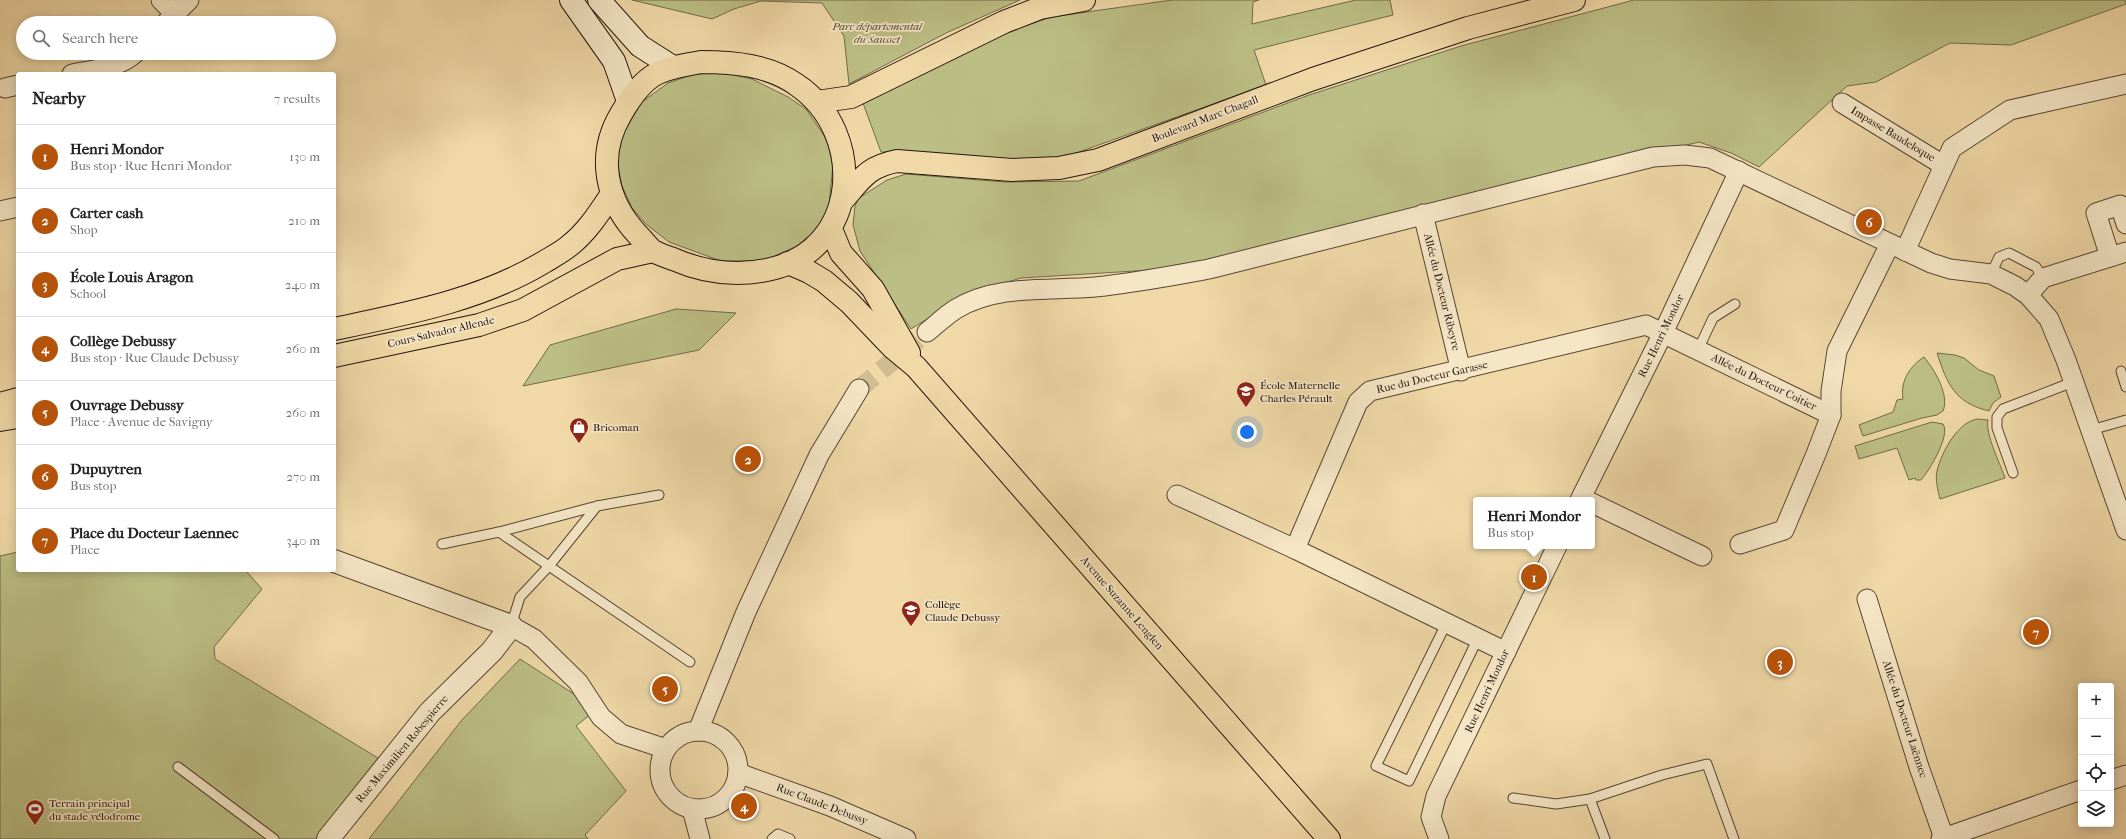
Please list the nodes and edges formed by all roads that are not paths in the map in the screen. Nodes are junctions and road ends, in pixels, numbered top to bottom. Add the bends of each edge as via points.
1 (161, 0) edge
2 (189, 0) edge
3 (571, 0) edge
4 (599, 0) edge
5 (1084, 0) edge
6 (1574, 0) edge
7 (169, 16) edge
8 (172, 16) edge
9 (132, 62) edge
10 (673, 67) junction
11 (82, 72) edge
12 (2126, 84) edge
13 (628, 101) junction
14 (817, 102) junction
15 (1842, 104) dead end
16 (1943, 165) junction
17 (1739, 171) junction
18 (611, 194) junction
19 (841, 202) junction
20 (16, 207) edge
21 (0, 211) edge
22 (1423, 214) junction
23 (2126, 224) edge
24 (831, 229) junction
25 (1898, 247) junction
26 (653, 251) junction
27 (2118, 254) edge
28 (788, 264) junction
29 (1991, 274) junction
30 (2043, 278) junction
31 (2028, 295) junction
32 (1735, 304) dead end
33 (336, 329) edge
34 (927, 332) tunnel mouth
35 (1663, 333) junction
36 (1698, 350) junction
37 (336, 356) edge
38 (916, 367) junction
39 (1461, 371) junction
40 (2121, 371) dead end
41 (2073, 382) junction
42 (2126, 386) edge
43 (859, 389) tunnel mouth
44 (16, 400) edge
45 (0, 404) edge
46 (1831, 414) junction
47 (16, 417) edge
48 (0, 420) edge
49 (2126, 420) edge
50 (2091, 430) junction
51 (2013, 473) dead end
52 (659, 495) dead end
53 (1177, 495) dead end
54 (1585, 497) edge
55 (1595, 505) edge
56 (596, 506) junction
57 (2126, 530) edge
58 (499, 532) junction
59 (442, 544) dead end
60 (1740, 544) dead end
61 (1556, 549) edge
62 (1295, 550) junction
63 (1702, 556) dead end
64 (336, 562) edge
65 (549, 566) junction
66 (1867, 599) dead end
67 (1447, 622) junction
68 (511, 626) junction
69 (1478, 638) junction
70 (1506, 652) junction
71 (690, 662) dead end
72 (698, 731) junction
73 (666, 749) junction
74 (178, 766) dead end
75 (738, 773) junction
76 (2126, 775) edge
77 (2114, 779) edge
78 (2078, 791) edge
79 (1513, 798) dead end
80 (1590, 799) junction
81 (692, 809) junction
82 (1943, 838) edge
83 (274, 839) edge
84 (328, 839) edge
85 (700, 839) edge
86 (772, 839) edge
87 (790, 839) edge
88 (906, 839) edge
89 (1329, 839) edge
90 (1439, 839) edge
91 (1605, 839) edge
92 (1734, 839) edge

1 - 7 street
2 - 8 street
3 - 13 street via 614,61
4 - 10 street via 640,46
5 - 14 main road via 1040,8 1004,22 851,97
6 - 19 main road, Boulevard Marc Chagall via 1468,28 1313,79 1098,160 1059,168 1012,170 897,161 871,169
9 - 11 street
10 - 13 main road via 655,74
10 - 14 main road via 701,62 729,62 762,68 795,83
12 - 16 street via 2010,110 1952,148
13 - 18 main road via 617,120 610,142 606,164
14 - 19 main road via 831,119 844,158
15 - 16 street, Impasse Baudeloque
16 - 25 street
17 - 22 street via 1710,158 1685,155 1653,157
17 - 25 street
17 - 35 street, Rue Henri Mondor
18 - 26 main road via 632,229
18 - 33 main road via 591,225 569,247 527,272 483,292
19 - 24 main road
20 - 21 street
22 - 34 street via 1209,269 1167,277 1101,286 1021,290 989,296 956,309
22 - 39 street, Allée du Docteur Ribeyre
23 - 27 street via 2120,205 2096,213
24 - 28 main road via 814,248
24 - 38 main road, Avenue Suzanne Lenglen via 845,259 873,289
25 - 29 street via 1931,264
25 - 46 street via 1837,351 1831,391
26 - 28 main road via 719,273 748,273
26 - 37 main road, Cours Salvador Allende via 617,259 523,310 479,325
27 - 30 street
28 - 38 main road, Avenue Suzanne Lenglen via 824,281
29 - 30 lane via 1999,257 2009,253 2036,267
29 - 31 street
30 - 31 street
31 - 41 street via 2049,320
32 - 36 lane, Allée du Docteur Coitier via 1713,318
35 - 36 street, Allée du Docteur Coitier
35 - 39 street, Rue du Docteur Garasse via 1646,325
35 - 54 street, Rue Henri Mondor
36 - 46 street, Allée du Docteur Coitier
38 - 89 main road, Avenue Suzanne Lenglen
39 - 62 street, Rue du Docteur Garasse via 1370,391 1358,402
40 - 42 lane
41 - 50 street
41 - 51 lane via 2003,409 1997,417 1997,428
43 - 72 street via 819,455 746,612
44 - 45 main road
46 - 60 street via 1784,530
47 - 48 main road
49 - 50 lane
50 - 57 street
52 - 56 lane
53 - 62 street
55 - 63 street
56 - 58 lane
56 - 65 lane
58 - 59 lane
58 - 65 lane
61 - 70 street, Rue Henri Mondor
62 - 67 street
64 - 68 street
65 - 68 lane via 520,597
65 - 71 lane
66 - 82 street, Allée du Docteur Laënnec
67 - 69 street
67 - 69 lane via 1376,766 1409,780
68 - 73 street via 534,639 578,682 601,717 621,734
68 - 84 street, Rue Maximilien Robespierre via 492,651 430,712
69 - 70 street
70 - 90 street, Rue Henri Mondor via 1436,796 1431,817
72 - 73 street via 685,733
72 - 75 street via 711,733 727,743 737,760
73 - 81 street via 660,767 663,786 670,797
74 - 83 lane
75 - 81 street via 735,785 728,796 718,804 705,809
75 - 88 street, Rue Claude Debussy via 830,806
76 - 77 street
78 - 82 street
79 - 80 lane via 1556,804
80 - 91 lane
80 - 92 lane via 1662,775 1707,764
81 - 85 street
86 - 87 lane via 778,834

